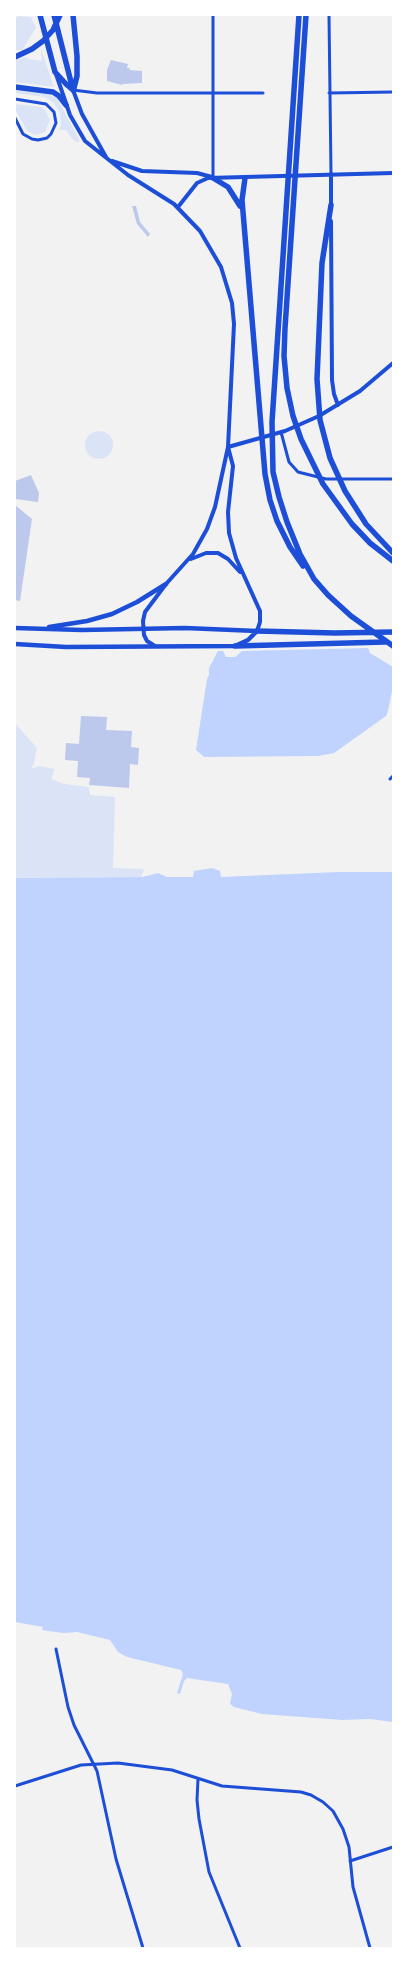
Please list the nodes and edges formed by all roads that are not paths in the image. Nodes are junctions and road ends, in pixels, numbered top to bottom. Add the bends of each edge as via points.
1 (40, 15) edge
2 (54, 15) edge
3 (60, 15) edge
4 (73, 15) edge
5 (213, 15) edge
6 (299, 15) edge
7 (306, 15) edge
8 (329, 15) edge
9 (15, 57) edge
10 (55, 72) junction
11 (15, 87) edge
12 (73, 90) junction
13 (393, 92) edge
14 (213, 93) junction
15 (263, 93) dead end
16 (329, 93) junction
17 (15, 99) edge
18 (66, 106) junction
19 (15, 118) edge
20 (107, 159) junction
21 (393, 173) edge
22 (331, 174) junction
23 (213, 178) junction
24 (245, 178) junction
25 (331, 205) junction
26 (178, 207) junction
27 (243, 215) junction
28 (393, 363) edge
29 (338, 405) junction
30 (281, 432) junction
31 (228, 447) junction
32 (393, 479) edge
33 (393, 553) edge
34 (189, 560) junction
35 (393, 561) edge
36 (244, 576) junction
37 (314, 579) junction
38 (166, 584) junction
39 (15, 628) edge
40 (143, 628) junction
41 (32, 629) junction
42 (257, 630) junction
43 (393, 632) edge
44 (393, 642) edge
45 (15, 644) edge
46 (155, 646) junction
47 (235, 646) junction
48 (393, 646) edge
49 (56, 1649) dead end
50 (93, 1763) junction
51 (198, 1779) junction
52 (15, 1786) edge
53 (393, 1847) edge
54 (350, 1861) junction
55 (143, 1948) edge
56 (240, 1948) edge
57 (370, 1948) edge

1 - 10 highway
2 - 12 highway
3 - 9 highway via 48,36
4 - 12 highway via 77,56
5 - 14 street
6 - 37 highway via 272,454 284,516
7 - 35 highway via 284,341 285,369 292,409 306,453 327,492 358,531
8 - 16 street
10 - 12 highway
10 - 18 street
11 - 18 highway via 52,92
12 - 14 street
12 - 20 street via 82,114
13 - 16 street
14 - 15 street
14 - 23 street
16 - 22 street
17 - 19 street via 46,104 54,112 56,123 47,138 38,140 23,134
18 - 20 street via 86,141
20 - 23 street via 138,170 197,173
20 - 26 street
21 - 22 street
22 - 24 street
22 - 25 street
23 - 24 street
23 - 26 street via 199,181
23 - 27 highway via 232,191
24 - 27 highway
25 - 29 street via 332,380
25 - 33 highway via 322,256 317,364 319,413 324,439 342,485 357,512
26 - 31 street via 208,242 229,291 234,324
27 - 37 highway via 264,465 272,507 290,547
28 - 29 street
29 - 30 street
30 - 31 street
30 - 32 street via 289,462 298,472 326,479
31 - 34 street via 212,518
31 - 36 street via 233,466 228,527
34 - 36 street via 206,553 218,553
34 - 38 street
36 - 42 street via 260,615
37 - 48 highway via 347,613
38 - 40 street via 145,612
38 - 41 main road via 107,616
39 - 41 main road
40 - 41 main road
40 - 42 main road
40 - 46 street via 146,640
42 - 43 highway
42 - 47 main road via 248,640
44 - 47 highway
45 - 46 main road
46 - 47 main road
49 - 50 street via 68,1707
50 - 51 street via 149,1766
50 - 52 street
50 - 55 street via 116,1858
51 - 54 street via 222,1786 301,1792 316,1798 336,1815 346,1836
51 - 56 street via 200,1819 209,1872
53 - 54 street
54 - 57 street via 353,1887

